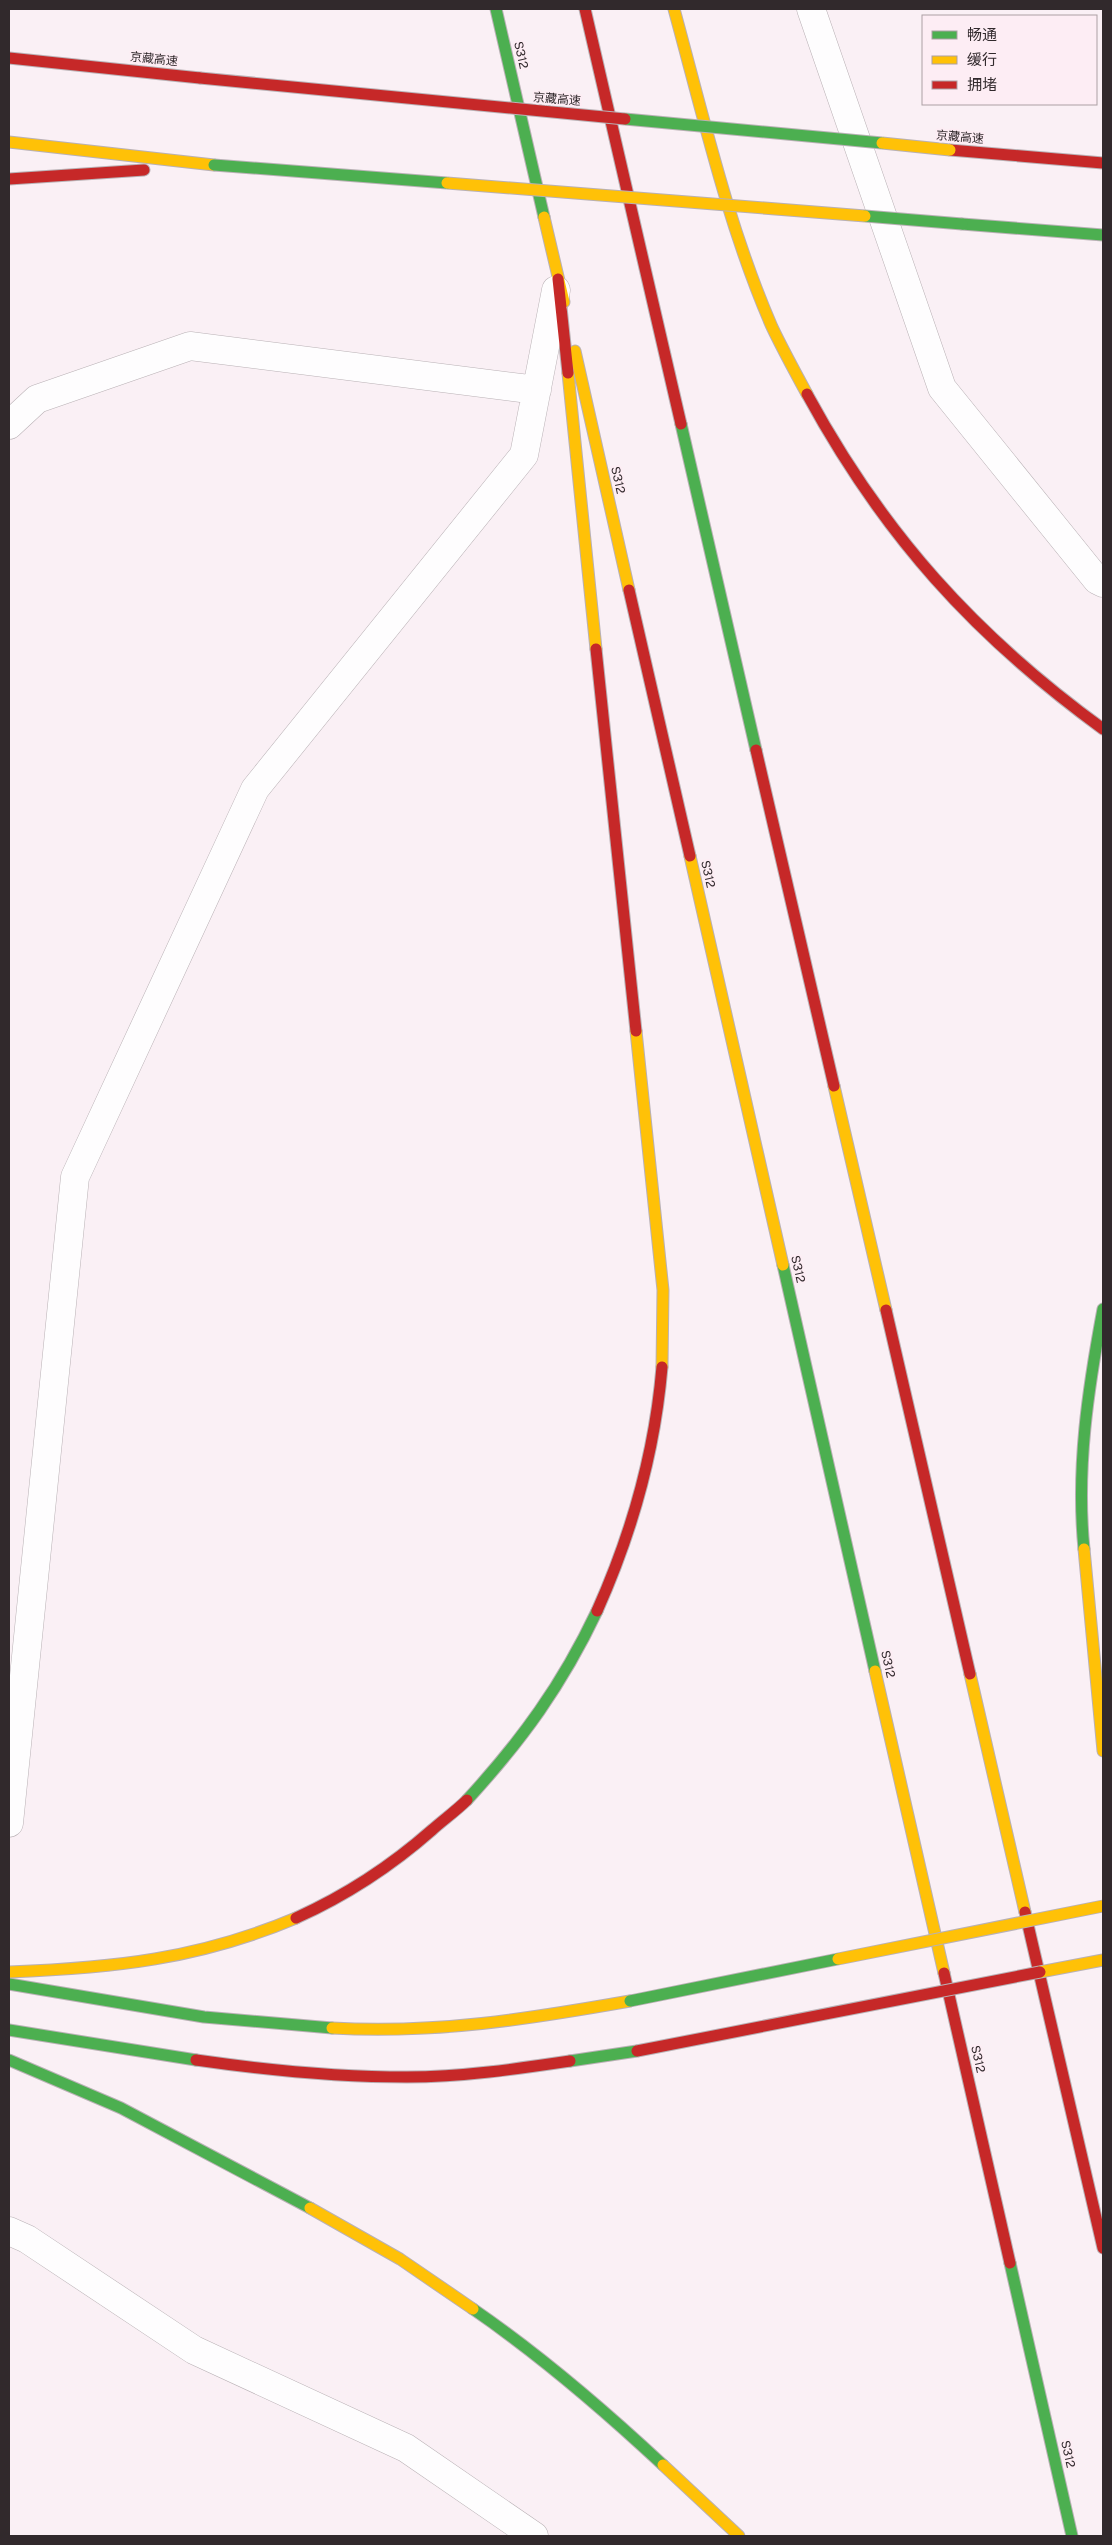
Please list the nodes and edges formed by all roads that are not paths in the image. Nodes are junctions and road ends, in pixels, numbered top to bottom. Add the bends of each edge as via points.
1 (496, 9) edge
2 (585, 9) edge
3 (674, 9) edge
4 (811, 9) edge
5 (9, 58) edge
6 (9, 142) edge
7 (1103, 163) edge
8 (214, 165) junction
9 (9, 179) edge
10 (1103, 235) edge
11 (558, 279) junction
12 (537, 390) junction
13 (9, 425) edge
14 (1103, 583) edge
15 (1103, 729) edge
16 (1103, 1309) edge
17 (1103, 1751) edge
18 (9, 1823) edge
19 (1103, 1906) edge
20 (1103, 1960) edge
21 (9, 1972) edge
22 (9, 1984) edge
23 (9, 2030) edge
24 (9, 2060) edge
25 (9, 2230) edge
26 (1103, 2248) edge
27 (534, 2536) edge
28 (739, 2536) edge
29 (1072, 2536) edge

1 - 11 main road, S312 / S312
2 - 26 main road
3 - 15 main road via 721,184 770,321 822,423 885,518 955,604 1032,676
4 - 14 street via 942,388 1097,580
5 - 7 main road, 京藏高速, bridge
6 - 8 main road
8 - 9 main road
8 - 10 main road, bridge
11 - 12 street
11 - 21 main road via 663,1290 660,1389 627,1538 603,1602 569,1668 532,1725 488,1779 442,1824 367,1881 297,1917 211,1947 99,1968
11 - 29 main road, S312 / S312
12 - 13 street via 190,346 37,399
12 - 18 street via 524,455 255,789 75,1177
16 - 17 main road via 1081,1453 1082,1530
19 - 22 main road, bridge via 630,2001 453,2027 402,2030 225,2021
20 - 23 main road, bridge via 638,2050 474,2073 407,2077 279,2070
24 - 28 main road via 121,2108 284,2193 400,2260 510,2334 618,2423
25 - 27 street via 194,2350 406,2448

